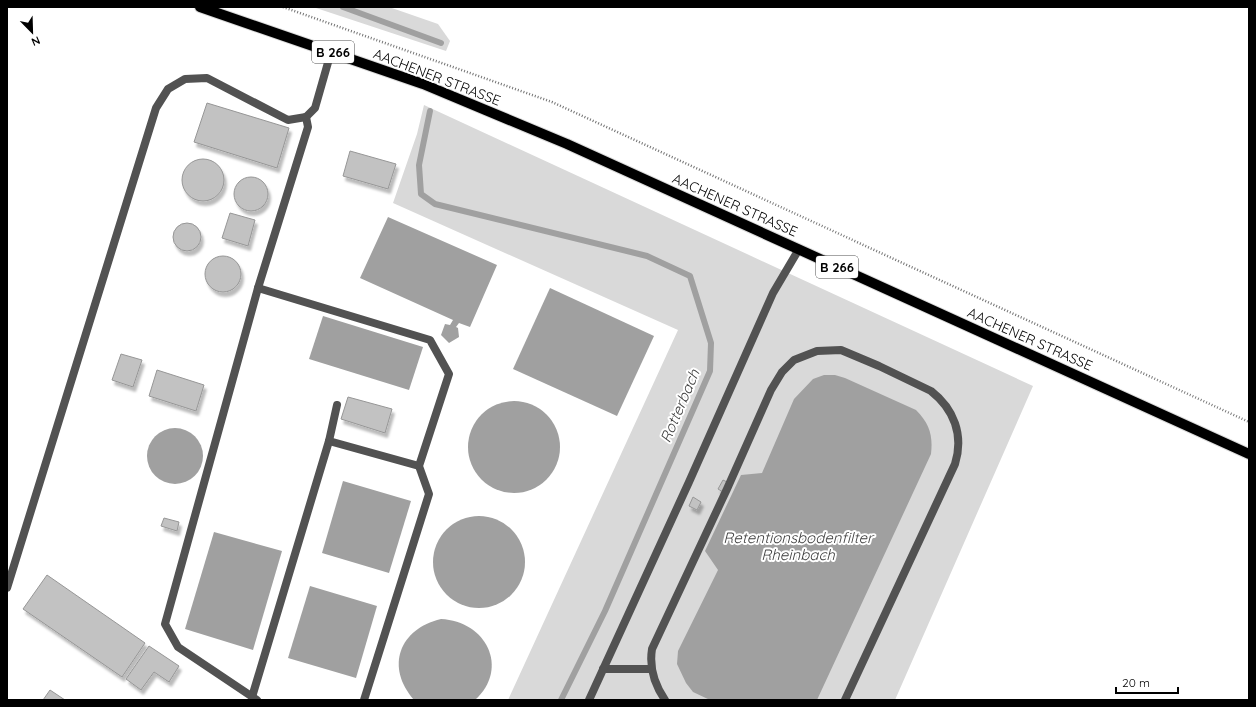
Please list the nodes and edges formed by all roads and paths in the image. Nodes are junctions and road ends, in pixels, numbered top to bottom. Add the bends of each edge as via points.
1 (200, 7) edge
2 (283, 7) edge
3 (331, 52) junction
4 (306, 117) junction
5 (799, 249) junction
6 (258, 288) junction
7 (337, 405) dead end
8 (1249, 422) edge
9 (329, 441) junction
10 (1249, 454) edge
11 (419, 466) junction
12 (7, 588) edge
13 (603, 668) junction
14 (651, 668) junction
15 (254, 698) edge
16 (364, 700) edge
17 (589, 700) edge
18 (665, 700) edge
19 (845, 700) edge

1 - 3 main road, AACHENER STRASSE / B 266
2 - 8 path via 552,102
3 - 4 lane via 315,108
3 - 5 main road, AACHENER STRASSE / B 266 via 423,84 553,138
4 - 6 lane via 308,127
4 - 12 lane via 288,120 207,78 185,79 168,89 156,108
5 - 10 main road, AACHENER STRASSE / B 266
5 - 13 lane via 773,293 695,470
6 - 11 lane via 430,340 448,374
6 - 15 lane via 165,624 178,647
7 - 9 lane
9 - 11 lane
9 - 15 lane
11 - 16 lane via 429,494
13 - 14 lane
13 - 17 lane
14 - 18 lane via 659,692
14 - 19 lane via 652,649 771,390 782,372 794,360 817,351 841,350 931,391 948,407 959,439 955,464

